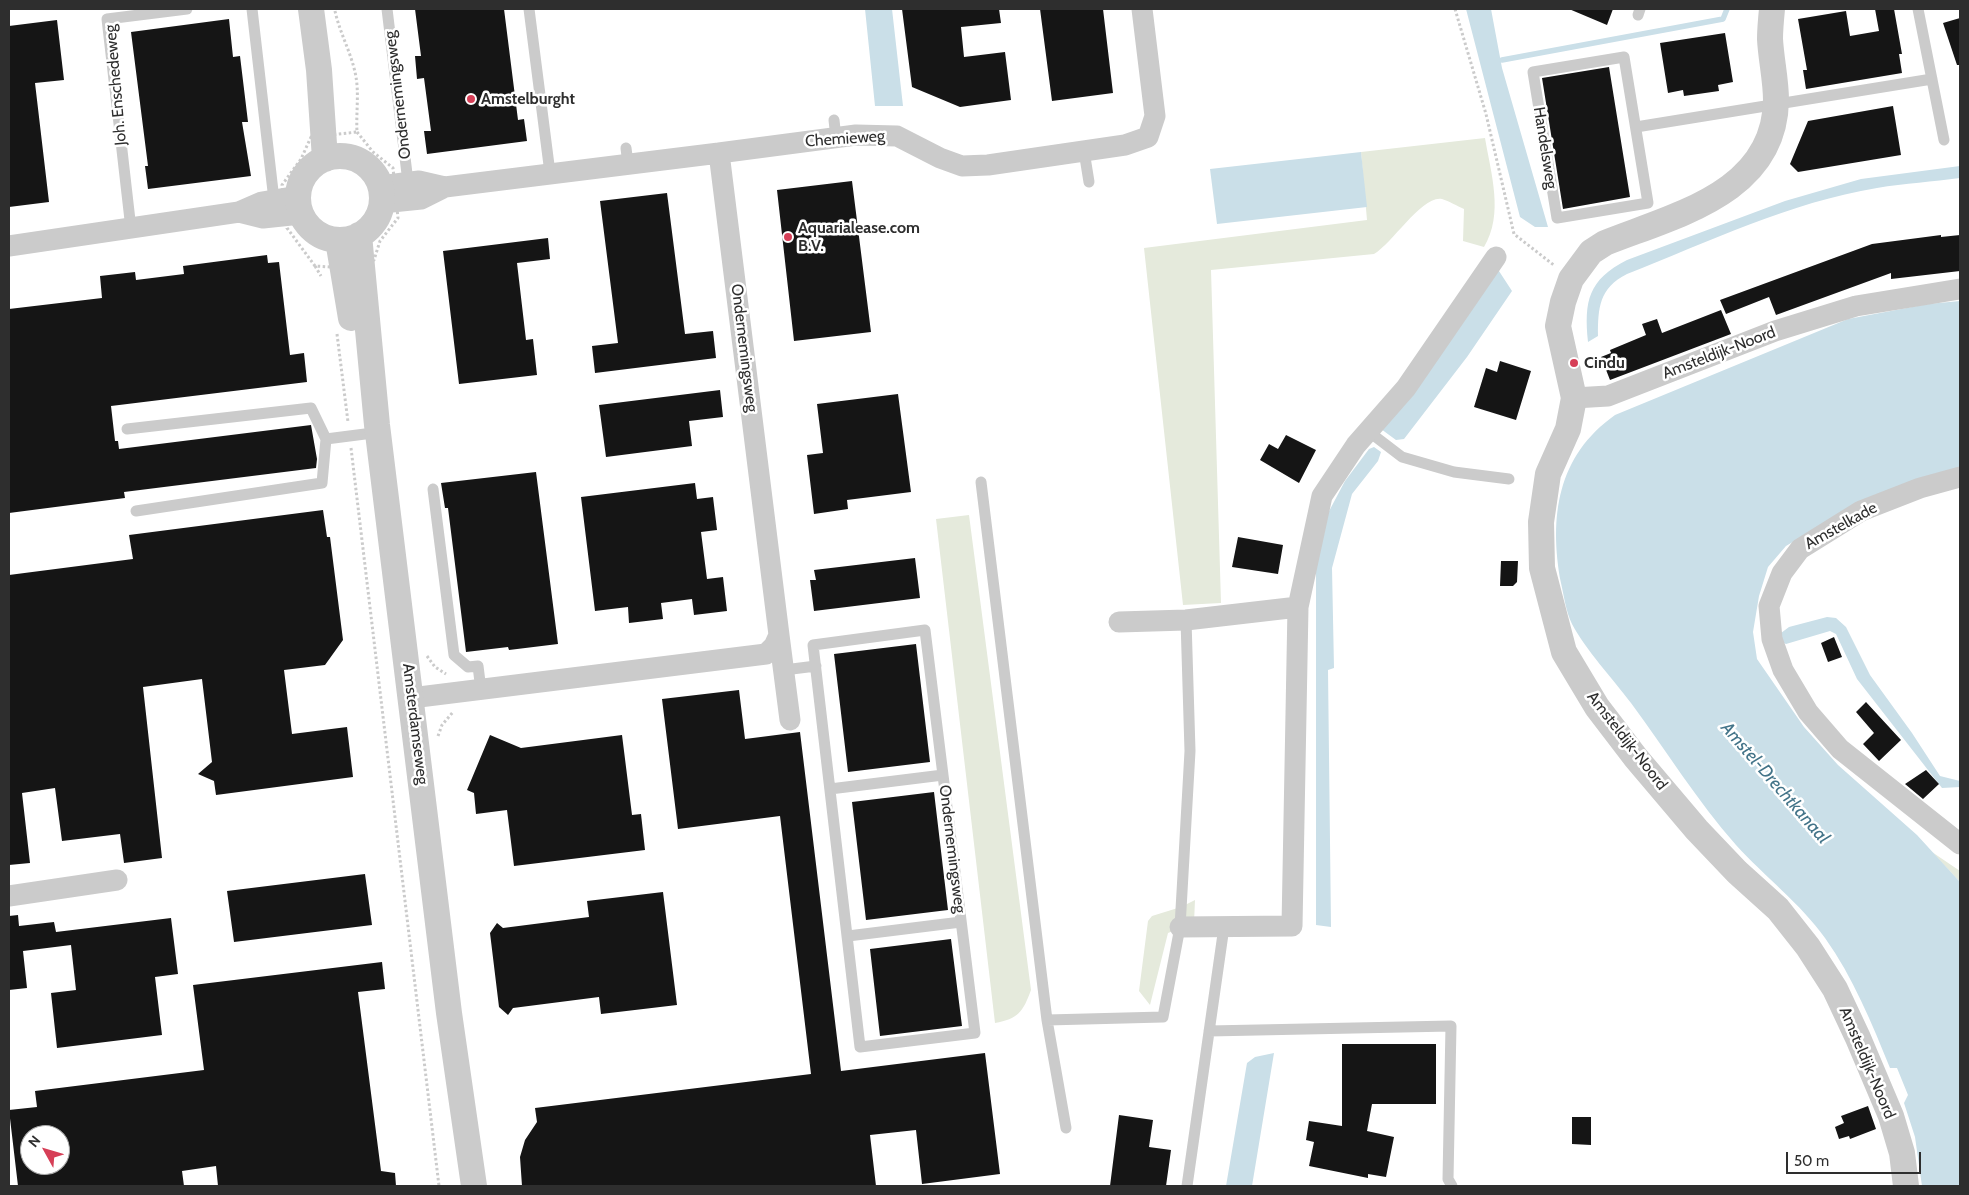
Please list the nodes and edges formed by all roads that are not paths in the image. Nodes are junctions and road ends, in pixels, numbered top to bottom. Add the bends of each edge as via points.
1 (187, 9) edge
2 (252, 9) edge
3 (311, 9) edge
4 (321, 9) edge
5 (387, 9) edge
6 (529, 9) edge
7 (1142, 9) edge
8 (1772, 9) edge
9 (1918, 9) edge
10 (1932, 79) junction
11 (1775, 104) junction
12 (1636, 127) junction
13 (1944, 140) dead end
14 (339, 143) junction
15 (1084, 151) junction
16 (719, 153) junction
17 (550, 173) junction
18 (1089, 182) dead end
19 (393, 191) junction
20 (289, 205) junction
21 (131, 230) junction
22 (9, 246) edge
23 (345, 257) junction
24 (1496, 257) dead end
25 (1960, 288) edge
26 (1574, 398) junction
27 (127, 429) dead end
28 (1368, 431) junction
29 (357, 435) junction
30 (326, 439) junction
31 (1960, 478) edge
32 (1508, 479) dead end
33 (981, 482) dead end
34 (433, 488) dead end
35 (136, 511) dead end
36 (1298, 607) junction
37 (1186, 620) junction
38 (1120, 622) dead end
39 (779, 635) junction
40 (816, 666) junction
41 (784, 670) junction
42 (481, 690) junction
43 (411, 698) junction
44 (790, 720) dead end
45 (943, 775) junction
46 (830, 789) junction
47 (1960, 844) edge
48 (117, 880) dead end
49 (9, 896) edge
50 (961, 922) junction
51 (1180, 927) junction
52 (1224, 927) junction
53 (848, 936) junction
54 (1047, 1020) junction
55 (1209, 1031) junction
56 (1066, 1128) dead end
57 (459, 1186) edge
58 (474, 1186) edge
59 (1187, 1186) edge
60 (1452, 1186) edge
61 (1906, 1186) edge

1 - 21 lane, Joh. Enschedeweg via 106,19
2 - 20 lane
3 - 14 street via 319,70
4 - 14 street
5 - 19 lane, Ondernemingsweg
6 - 17 lane
7 - 15 street, Chemieweg via 1155,116 1148,137 1125,145
8 - 11 street via 1770,38
9 - 10 lane
10 - 11 lane
10 - 13 lane
11 - 12 lane
11 - 26 street via 1773,125 1765,149 1749,172 1721,195 1605,243 1591,252 1571,279 1558,326
12 - 12 lane, Handelsweg via 1648,203 1557,218 1533,72 1624,57
14 - 19 street
14 - 20 street via 306,174
15 - 16 street, Chemieweg via 988,166 962,166 898,136 835,129
15 - 18 lane
16 - 17 street, Ondernemingsweg via 627,156
16 - 39 street, Ondernemingsweg
17 - 19 street, Ondernemingsweg via 445,187 419,181
19 - 23 street via 370,228
20 - 21 street via 263,218 239,212
20 - 23 street
21 - 22 street
23 - 29 street, Amsterdamseweg
23 - 43 street, Amsterdamseweg via 376,416
24 - 28 street via 1406,388
25 - 26 street, Amsteldijk-Noord via 1856,306 1776,331 1608,396
26 - 61 street, Amsteldijk-Noord via 1568,429 1548,474 1541,522 1542,568 1564,652 1596,707 1636,758 1698,830 1808,947 1835,990 1891,1116 1902,1152
27 - 30 lane via 311,408
28 - 32 lane via 1402,457 1454,472
28 - 36 street via 1322,496
29 - 30 lane
29 - 57 street, Amsterdamseweg
30 - 35 lane via 322,483
31 - 47 street, Amstelkade via 1920,488 1861,511 1800,549 1782,573 1769,606 1772,640 1783,670 1808,712 1840,749
33 - 54 lane
34 - 42 lane via 454,655 468,667 478,666
36 - 37 street
36 - 52 street via 1292,926
37 - 38 street
37 - 51 lane via 1190,750
39 - 41 street, Ondernemingsweg
39 - 42 street via 766,654
40 - 41 lane
40 - 45 lane, Ondernemingsweg via 813,645 925,630
40 - 46 lane, Ondernemingsweg
41 - 44 street, Ondernemingsweg
42 - 43 street
43 - 58 street, Amsterdamseweg via 449,1013
45 - 46 lane, Ondernemingsweg
45 - 50 lane, Ondernemingsweg
46 - 53 lane, Ondernemingsweg
48 - 49 street
50 - 53 lane, Ondernemingsweg
50 - 53 lane, Ondernemingsweg via 975,1033 860,1047
51 - 52 street
51 - 54 lane via 1163,1017
52 - 55 lane
54 - 56 lane
55 - 59 lane
55 - 60 lane via 1451,1026 1448,1179

